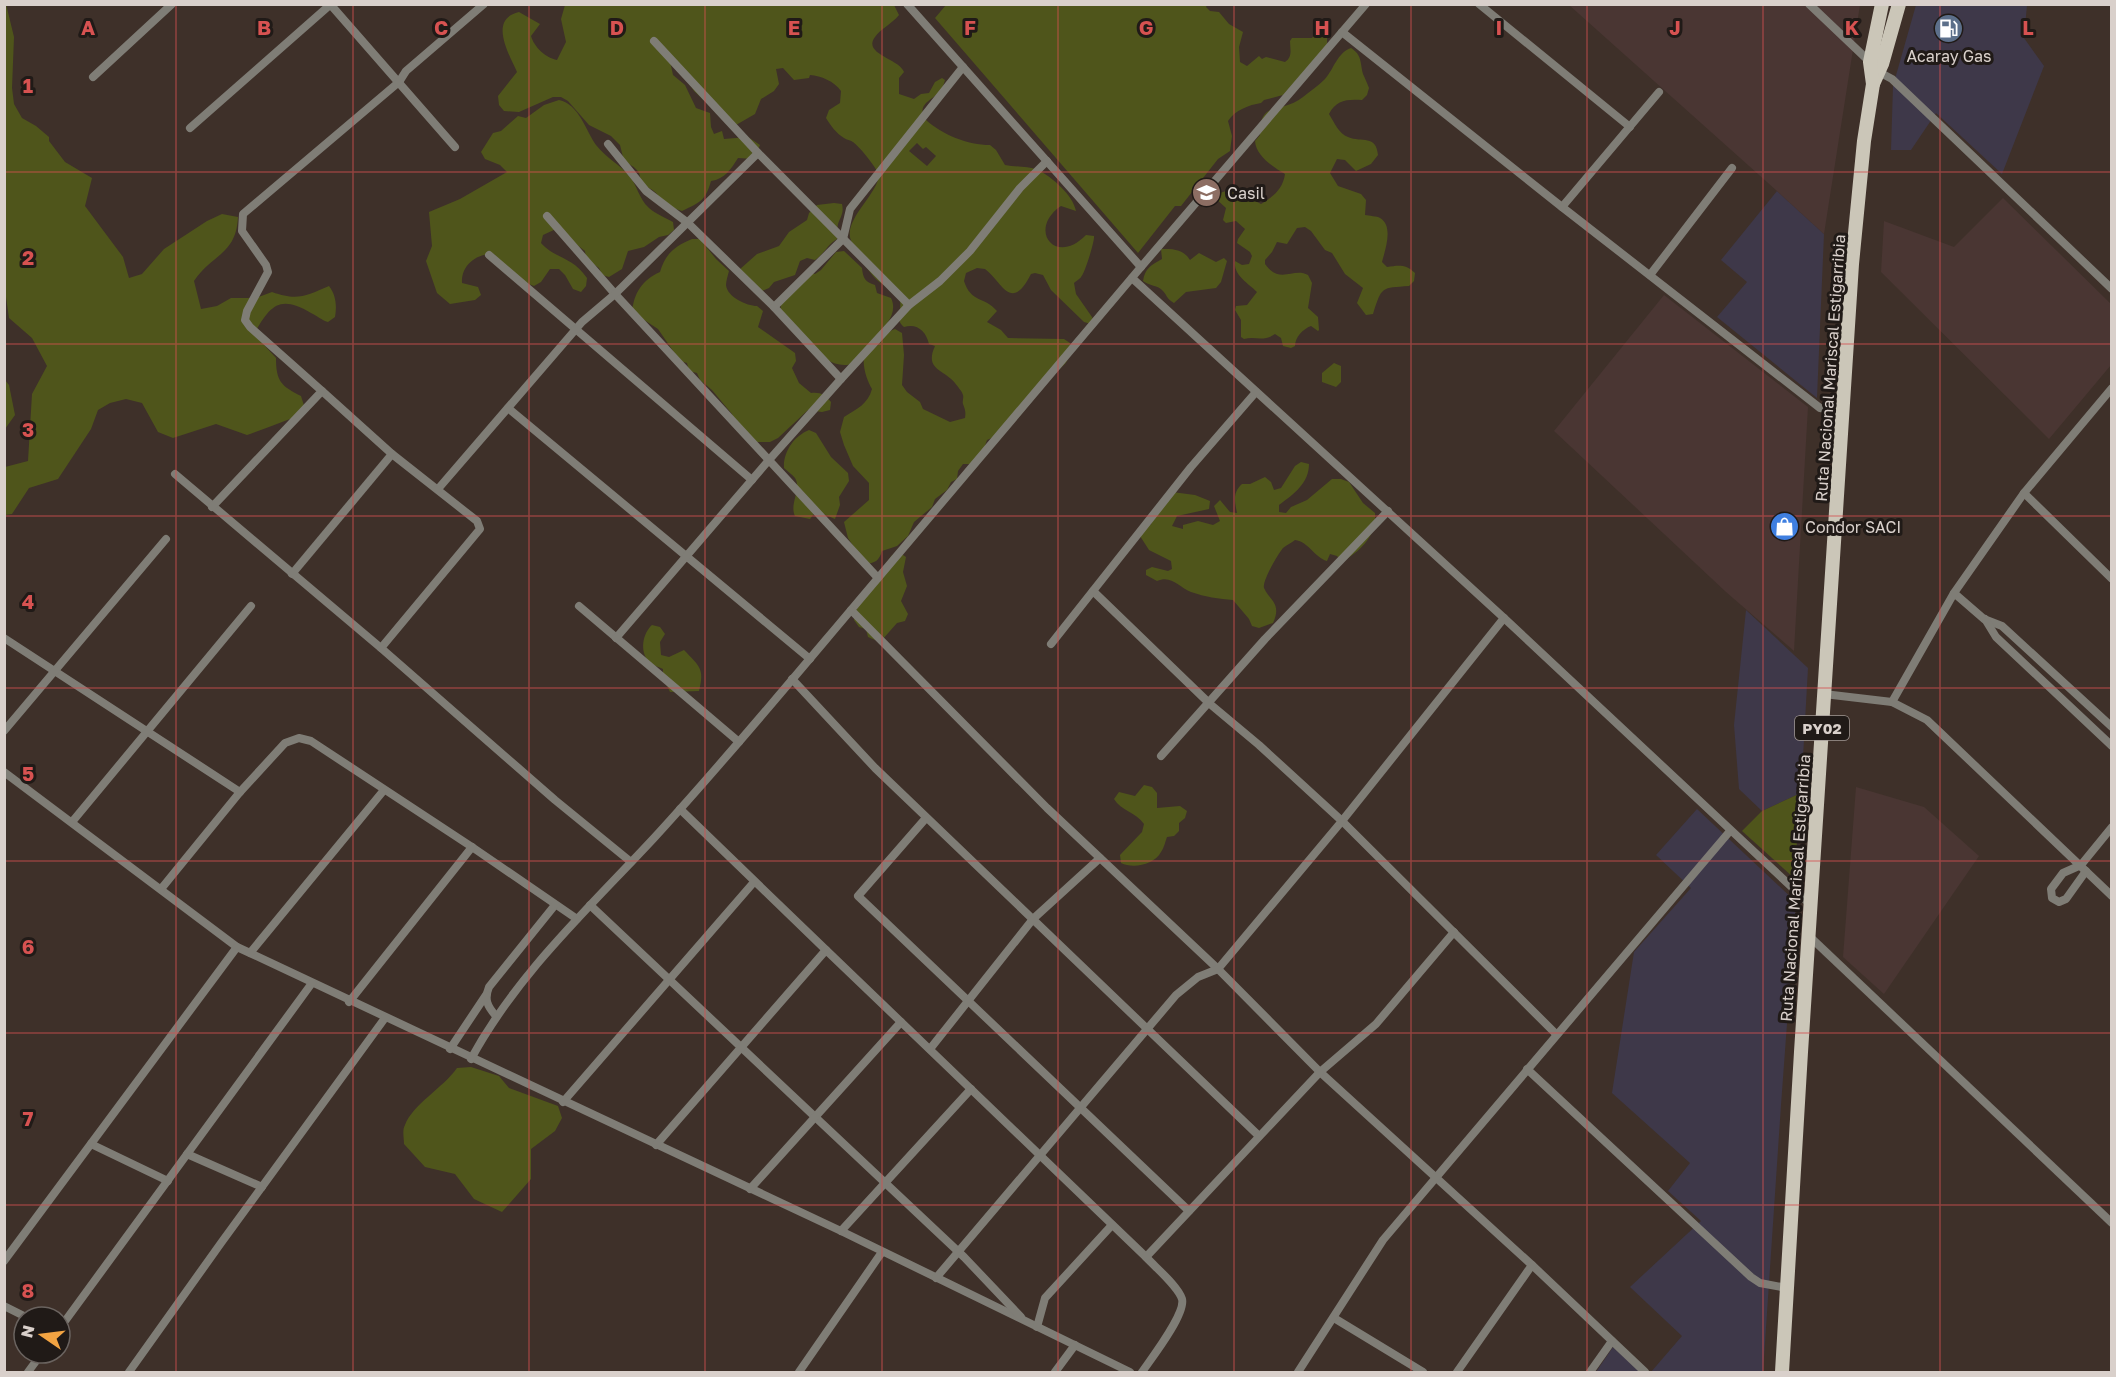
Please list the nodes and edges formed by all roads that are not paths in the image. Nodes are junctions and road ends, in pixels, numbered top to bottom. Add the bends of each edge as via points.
1 (172, 4) edge
2 (484, 4) edge
3 (907, 4) edge
4 (1366, 4) edge
5 (1479, 4) edge
6 (1809, 4) edge
7 (1882, 4) edge
8 (1899, 4) edge
9 (331, 5) edge
10 (1342, 32) junction
11 (654, 41) dead end
12 (963, 67) junction
13 (1874, 73) junction
14 (93, 77) dead end
15 (399, 82) junction
16 (1659, 92) dead end
17 (1630, 127) junction
18 (190, 128) dead end
19 (608, 144) dead end
20 (455, 147) dead end
21 (758, 153) junction
22 (1047, 161) junction
23 (1732, 168) dead end
24 (1562, 207) junction
25 (547, 216) dead end
26 (688, 223) junction
27 (843, 238) junction
28 (489, 255) dead end
29 (1141, 267) junction
30 (1650, 275) junction
31 (1132, 278) junction
32 (2112, 289) edge
33 (615, 294) junction
34 (909, 305) junction
35 (774, 307) junction
36 (577, 328) junction
37 (841, 379) junction
38 (2112, 388) edge
39 (322, 391) junction
40 (1256, 392) junction
41 (508, 408) junction
42 (1843, 412) junction
43 (392, 454) junction
44 (769, 460) junction
45 (175, 474) dead end
46 (752, 480) junction
47 (438, 489) junction
48 (2024, 494) junction
49 (212, 507) junction
50 (1388, 511) junction
51 (166, 539) dead end
52 (687, 556) junction
53 (292, 574) junction
54 (878, 578) junction
55 (2112, 579) edge
56 (1093, 591) junction
57 (1954, 593) junction
58 (251, 606) dead end
59 (579, 606) dead end
60 (851, 610) junction
61 (1504, 618) junction
62 (1984, 619) junction
63 (4, 638) edge
64 (616, 638) junction
65 (1051, 644) dead end
66 (381, 648) junction
67 (810, 659) junction
68 (54, 672) junction
69 (792, 679) junction
70 (1824, 694) junction
71 (1892, 702) junction
72 (1210, 704) junction
73 (2112, 727) edge
74 (4, 731) edge
75 (146, 732) junction
76 (739, 742) junction
77 (2112, 746) edge
78 (1161, 756) dead end
79 (4, 772) edge
80 (384, 790) junction
81 (240, 792) junction
82 (680, 809) junction
83 (926, 818) junction
84 (1342, 821) junction
85 (72, 822) junction
86 (2112, 827) edge
87 (1730, 831) junction
88 (472, 847) junction
89 (1100, 858) junction
90 (632, 862) junction
91 (2083, 868) junction
92 (754, 882) junction
93 (161, 889) junction
94 (2112, 896) edge
95 (555, 905) junction
96 (590, 905) junction
97 (1810, 905) junction
98 (577, 919) junction
99 (1033, 920) junction
100 (1454, 932) junction
101 (1808, 935) junction
102 (237, 947) junction
103 (826, 950) junction
104 (250, 953) junction
105 (1218, 969) junction
106 (669, 980) junction
107 (312, 983) junction
108 (486, 995) junction
109 (969, 1001) junction
110 (349, 1002) junction
111 (496, 1016) junction
112 (385, 1018) junction
113 (901, 1022) junction
114 (1147, 1029) junction
115 (1556, 1035) junction
116 (741, 1047) junction
117 (450, 1049) junction
118 (930, 1049) junction
119 (471, 1059) junction
120 (1527, 1069) junction
121 (1320, 1072) junction
122 (971, 1089) junction
123 (563, 1102) junction
124 (1080, 1107) junction
125 (815, 1117) junction
126 (1259, 1136) junction
127 (91, 1144) junction
128 (656, 1145) junction
129 (187, 1154) junction
130 (1040, 1155) junction
131 (1435, 1177) junction
132 (168, 1181) junction
133 (885, 1183) junction
134 (262, 1187) junction
135 (750, 1189) junction
136 (1189, 1211) junction
137 (2112, 1223) edge
138 (1112, 1225) junction
139 (841, 1231) junction
140 (957, 1251) junction
141 (882, 1252) junction
142 (1146, 1257) junction
143 (4, 1261) edge
144 (1532, 1265) junction
145 (936, 1278) junction
146 (1787, 1288) junction
147 (72, 1312) edge
148 (1334, 1317) junction
149 (1026, 1322) junction
150 (1037, 1327) junction
151 (1612, 1341) junction
152 (1075, 1345) junction
153 (129, 1372) edge
154 (799, 1372) edge
155 (1055, 1372) edge
156 (1130, 1372) edge
157 (1142, 1372) edge
158 (1298, 1372) edge
159 (1423, 1372) edge
160 (1457, 1372) edge
161 (1590, 1372) edge
162 (1645, 1372) edge
163 (1782, 1372) edge

1 - 14 street
2 - 15 street via 406,71
3 - 12 street
4 - 10 street
5 - 17 street
6 - 13 street
7 - 13 main road, Ruta Nacional Mariscal Estigarribia / PY02
8 - 13 main road, Ruta Nacional Mariscal Estigarribia / PY02
9 - 15 street
9 - 18 street
10 - 24 street
10 - 29 street
11 - 21 street
12 - 22 street
12 - 27 street via 850,208
13 - 32 street via 1892,79
13 - 42 main road, Ruta Nacional Mariscal Estigarribia / PY02 via 1852,264
15 - 20 street
15 - 39 street via 243,214 242,231 268,272 245,320
16 - 17 street
17 - 24 street
19 - 26 street via 646,191
21 - 26 street
21 - 27 street
22 - 29 street
22 - 34 street via 970,251
23 - 30 street
24 - 30 street
25 - 33 street
26 - 33 street
26 - 35 street
27 - 34 street
27 - 35 street
28 - 36 street
29 - 31 street
30 - 42 street via 1820,408
31 - 40 street
31 - 54 street
33 - 36 street
33 - 44 street
34 - 37 street
35 - 37 street
36 - 41 street
36 - 46 street
37 - 44 street
38 - 48 street
39 - 43 street
39 - 49 street
40 - 50 street
40 - 56 street
41 - 47 street
41 - 52 street
42 - 70 main road, Ruta Nacional Mariscal Estigarribia / PY02
43 - 47 street
43 - 53 street
44 - 46 street
44 - 54 street
45 - 49 street
46 - 52 street
47 - 66 street via 477,521 480,529
48 - 55 street
48 - 57 street
49 - 53 street
50 - 61 street
50 - 72 street via 1265,639
51 - 68 street
52 - 64 street
52 - 67 street
53 - 66 street
54 - 60 street
56 - 65 street
56 - 72 street
57 - 62 street
57 - 71 street
58 - 75 street
59 - 64 street
60 - 67 street
60 - 89 street
61 - 84 street
61 - 87 street
62 - 73 street via 2002,626
62 - 77 street via 1996,637
63 - 68 street
64 - 76 street
66 - 90 street
67 - 69 street
68 - 74 street
68 - 75 street
69 - 76 street
69 - 83 street
70 - 71 street
70 - 97 main road, Ruta Nacional Mariscal Estigarribia / PY02
71 - 91 street via 1927,720
72 - 78 street
72 - 84 street
75 - 81 street
75 - 85 street
76 - 82 street
79 - 85 street
80 - 81 street via 311,741 299,738 285,743
80 - 88 street
80 - 104 street
81 - 93 street
82 - 90 street
82 - 92 street
83 - 99 street
83 - 109 street via 858,896
84 - 100 street
84 - 105 street
85 - 93 street
86 - 91 street
87 - 97 street
87 - 115 street
88 - 95 street
88 - 110 street
89 - 99 street
89 - 105 street
90 - 96 street
91 - 94 street
92 - 103 street
92 - 106 street
93 - 102 street
95 - 98 street
95 - 108 street
96 - 98 street
96 - 106 street
97 - 101 main road, Ruta Nacional Mariscal Estigarribia / PY02
98 - 111 street
99 - 109 street
99 - 114 street
100 - 115 street
100 - 121 street via 1376,1024
101 - 137 street
101 - 146 main road, Ruta Nacional Mariscal Estigarribia / PY02
102 - 104 street
102 - 127 street
103 - 113 street
103 - 116 street
104 - 107 street
105 - 114 street via 1190,983
105 - 121 street
106 - 116 street
106 - 123 street
107 - 110 street
107 - 129 street
108 - 111 street via 488,1007
108 - 117 street
109 - 118 street
109 - 124 street
110 - 112 street
111 - 119 street
112 - 117 street
112 - 134 street
113 - 118 street
113 - 125 street
114 - 124 street
114 - 126 street
115 - 120 street
116 - 125 street
116 - 128 street
117 - 119 street
118 - 122 street
119 - 123 street
120 - 131 street
120 - 146 street via 1751,1277
121 - 126 street
121 - 131 street
122 - 130 street
122 - 133 street
123 - 128 street
124 - 130 street
124 - 136 street
125 - 133 street
125 - 135 street
126 - 136 street
127 - 132 street
127 - 143 street
128 - 135 street
129 - 132 street
129 - 134 street
130 - 138 street
130 - 140 street
131 - 144 street
131 - 148 street via 1383,1240
132 - 147 street
133 - 139 street
133 - 140 street
134 - 153 street
135 - 139 street
136 - 142 street
138 - 142 street
138 - 150 street via 1045,1298
139 - 141 street
140 - 145 street
140 - 149 street
141 - 145 street
141 - 154 street
142 - 157 street via 1183,1302
144 - 151 street
144 - 160 street
145 - 149 street
146 - 163 main road, Ruta Nacional Mariscal Estigarribia / PY02
148 - 158 street
148 - 159 street
149 - 150 street
150 - 152 street
151 - 161 street
151 - 162 street
152 - 155 street
152 - 156 street

